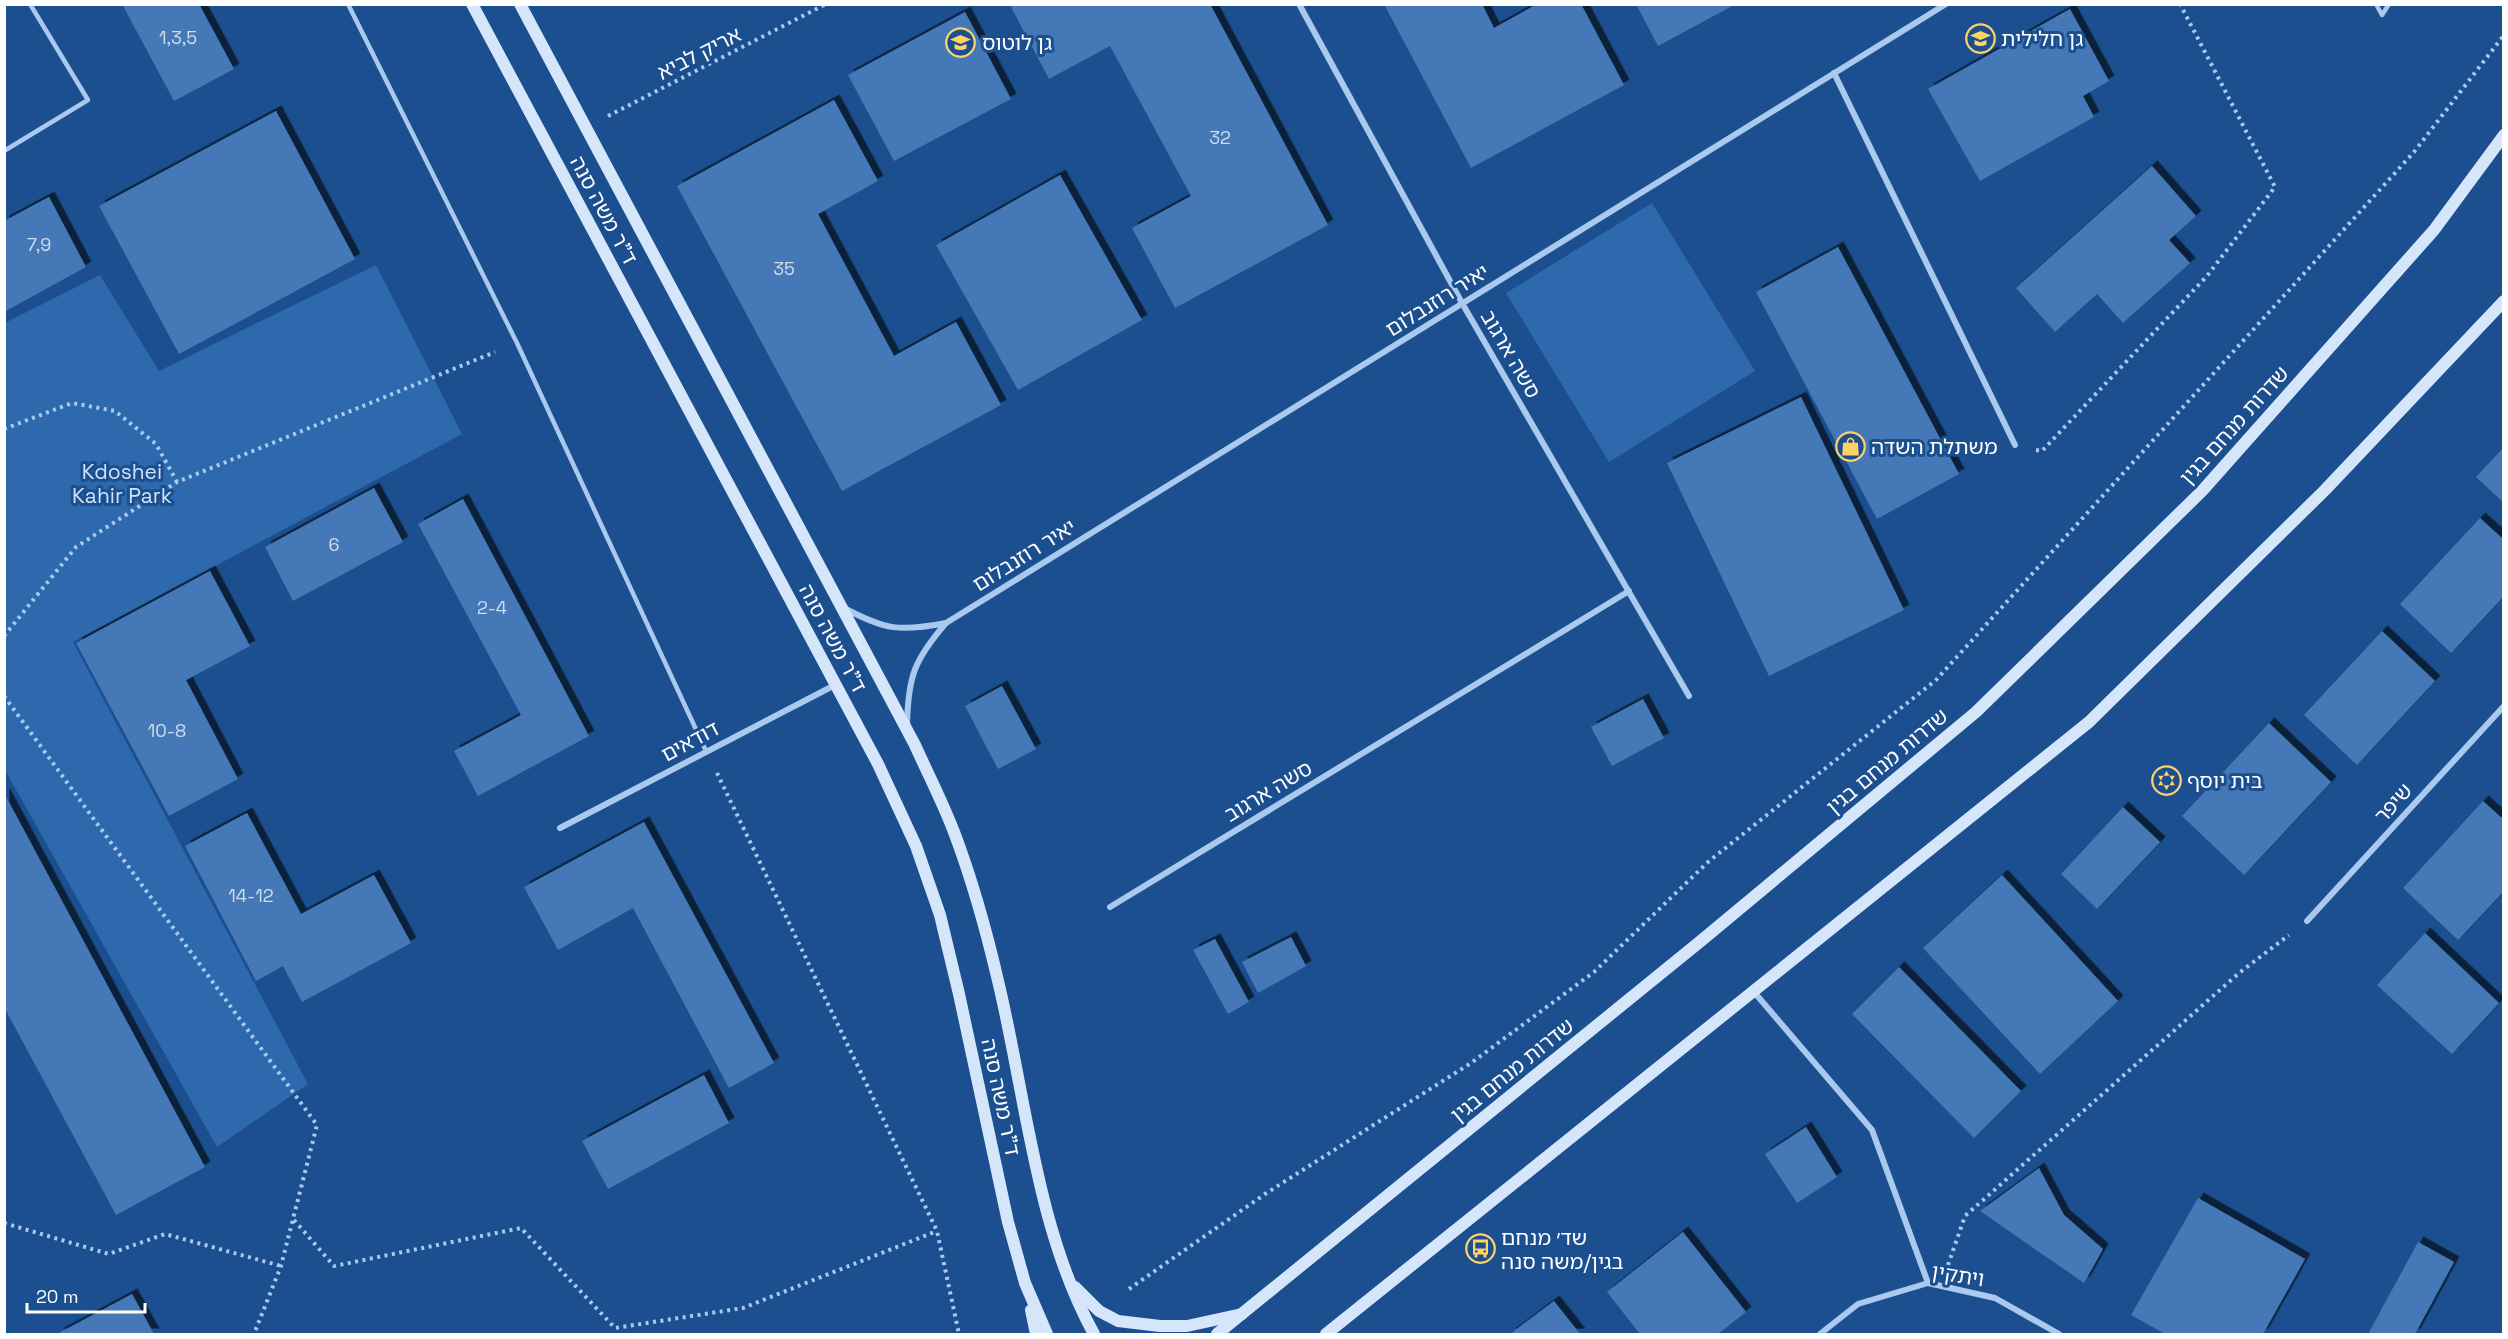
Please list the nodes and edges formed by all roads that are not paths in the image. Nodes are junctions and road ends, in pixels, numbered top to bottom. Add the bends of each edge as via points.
1 (30, 4) edge
2 (348, 4) edge
3 (472, 4) edge
4 (520, 4) edge
5 (1299, 4) edge
6 (1946, 4) edge
7 (2376, 4) edge
8 (2389, 4) edge
9 (1834, 73) junction
10 (2504, 135) edge
11 (4, 151) edge
12 (2504, 301) edge
13 (1462, 303) junction
14 (2015, 445) dead end
15 (1629, 591) junction
16 (841, 606) junction
17 (946, 623) junction
18 (836, 684) junction
19 (1689, 696) dead end
20 (2504, 706) edge
21 (907, 729) junction
22 (706, 751) junction
23 (560, 828) dead end
24 (1110, 907) dead end
25 (2307, 921) road end
26 (1754, 992) junction
27 (1070, 1281) junction
28 (1025, 1283) junction
29 (1928, 1283) junction
30 (1243, 1314) junction
31 (1036, 1335) edge
32 (1047, 1335) edge
33 (1094, 1335) edge
34 (1217, 1335) edge
35 (1326, 1335) edge
36 (1820, 1335) edge
37 (2059, 1335) edge

1 - 11 lane via 88,100
2 - 22 lane via 517,343
3 - 18 main road, ד"ר משה סנה
4 - 16 main road, ד"ר משה סנה
5 - 13 street, סשה ארגוב
6 - 9 street, יאיר רוזנבלום
7 - 8 lane via 2382,15
9 - 13 street, יאיר רוזנבלום
9 - 14 street
10 - 30 main road, שדרות מנחם בגין via 2434,230 2202,491 1976,712
12 - 26 main road via 2325,490 2089,722
13 - 15 street, סשה ארגוב
13 - 17 street, יאיר רוזנבלום
15 - 19 street, סשה ארגוב
15 - 24 street, סשה ארגוב
16 - 17 street, יאיר רוזנבלום via 889,628
16 - 21 main road, ד"ר משה סנה
17 - 21 street, יאיר רוזנבלום via 924,648 915,670 908,693
18 - 22 street, דודאים
18 - 28 main road, ד"ר משה סנה via 916,846 940,915
20 - 25 street, שיפר
21 - 27 main road, ד"ר משה סנה via 954,831 978,903 1047,1212
22 - 23 street, דודאים
26 - 29 street via 1872,1130
26 - 35 main road
27 - 30 main road via 1099,1311 1118,1321 1187,1326
27 - 33 main road, ד"ר משה סנה
28 - 31 main road
28 - 32 main road, ד"ר משה סנה
29 - 36 street, ויתקין via 1858,1304
29 - 37 street, ויתקין via 1995,1298
30 - 34 main road, שדרות מנחם בגין

